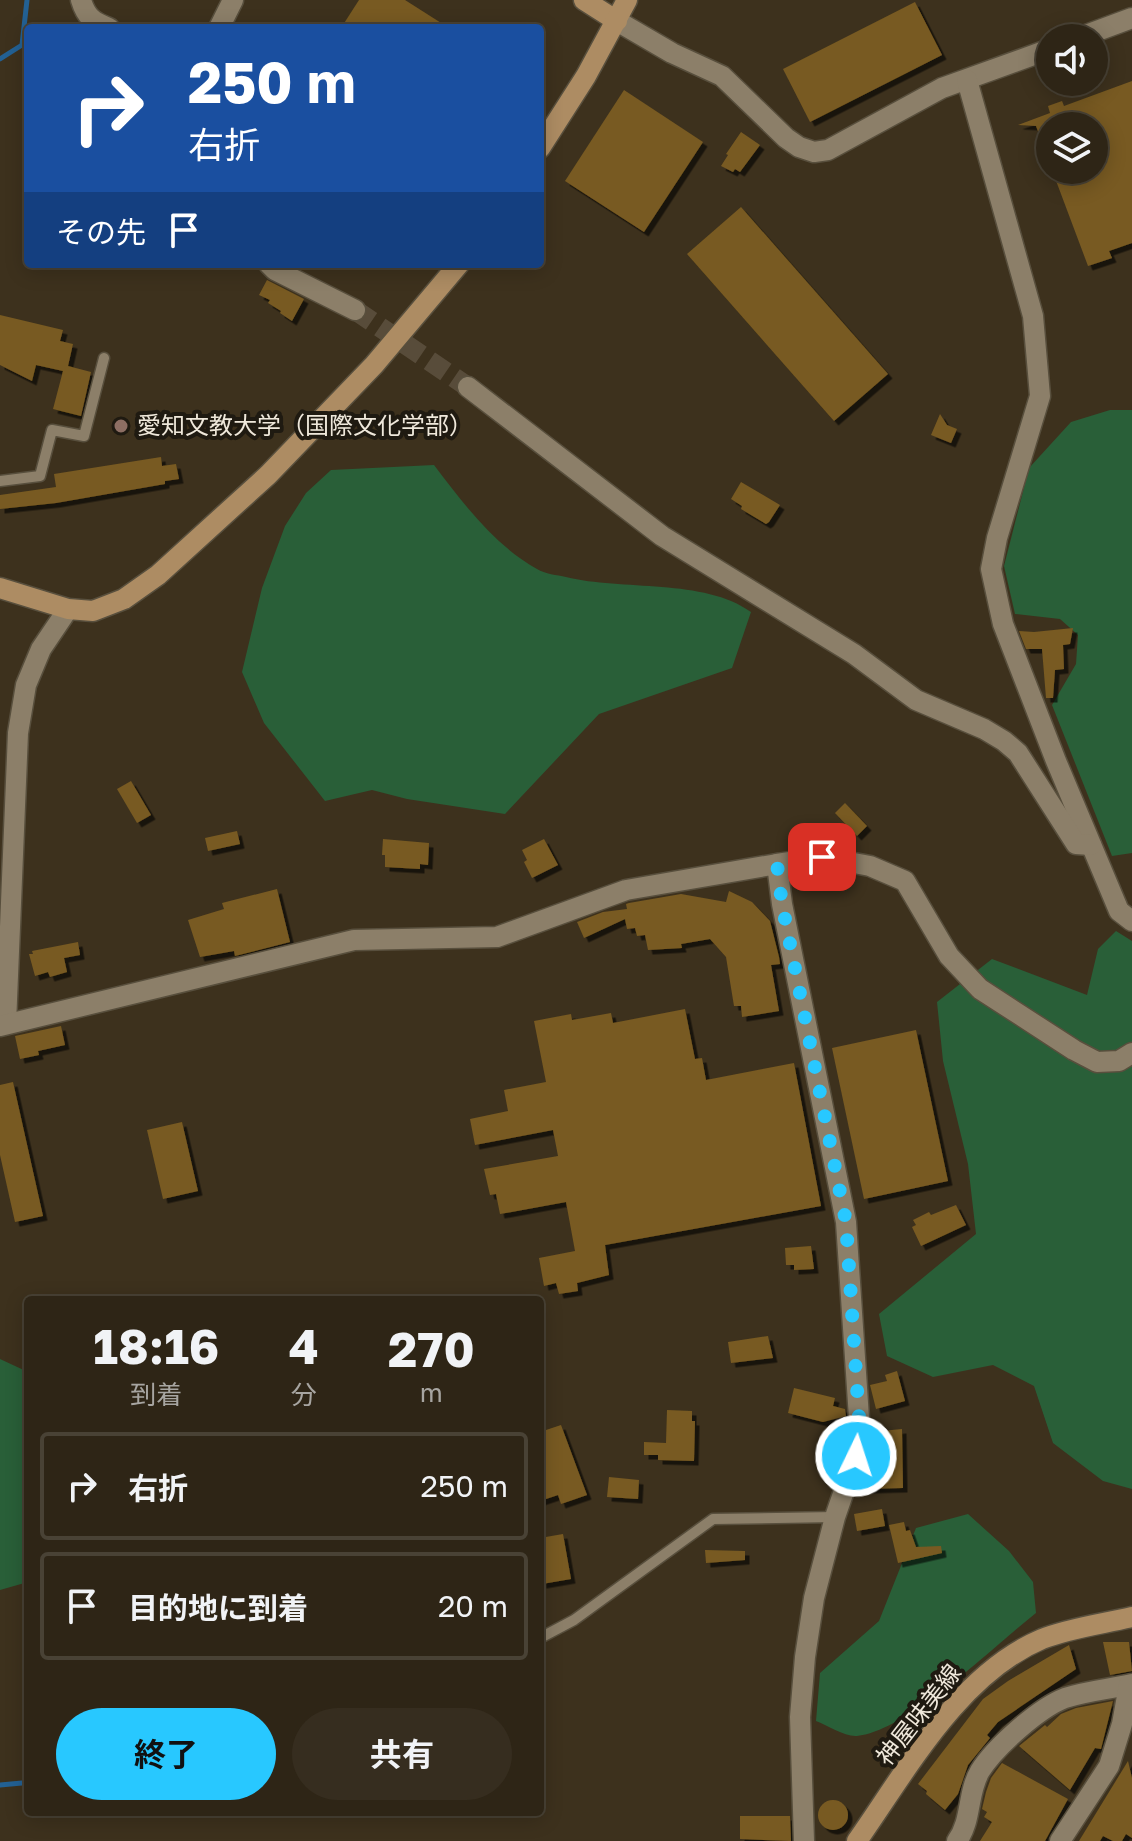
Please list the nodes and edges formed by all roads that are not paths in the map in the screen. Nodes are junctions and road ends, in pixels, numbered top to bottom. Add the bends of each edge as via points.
1 (81, 0) edge
2 (233, 0) edge
3 (584, 0) edge
4 (627, 0) edge
5 (1132, 18) edge
6 (617, 21) junction
7 (97, 24) edge
8 (221, 24) edge
9 (1108, 27) edge
10 (1036, 54) edge
11 (967, 80) junction
12 (544, 142) edge
13 (273, 268) edge
14 (456, 268) edge
15 (355, 310) tunnel mouth
16 (104, 358) dead end
17 (468, 387) tunnel mouth
18 (0, 481) edge
19 (0, 588) edge
20 (68, 609) junction
21 (1091, 845) junction
22 (777, 864) junction
23 (1132, 921) edge
24 (3, 1025) edge
25 (1132, 1053) edge
26 (835, 1517) junction
27 (1132, 1617) edge
28 (544, 1636) edge
29 (1130, 1684) edge
30 (804, 1841) edge
31 (857, 1841) edge
32 (957, 1841) edge
33 (1060, 1841) edge

1 - 7 street via 86,15
2 - 8 street
3 - 6 street
4 - 6 street
5 - 9 street
6 - 11 street via 722,76 786,138 814,152 828,150 942,88
6 - 12 street
10 - 11 street
11 - 21 street via 1033,316 1040,396 991,569 1003,624
13 - 15 street
14 - 20 street via 364,376 268,475 158,575 124,599 93,611
16 - 18 lane via 84,436 52,430 40,476
17 - 21 street via 662,536 854,654 916,700 1004,741 1018,753 1076,844
19 - 20 street
20 - 24 street via 41,649 26,685 18,733
21 - 23 street via 1119,911
22 - 24 street via 626,890 497,937 354,940
22 - 25 street via 822,857 870,866 905,881 949,956 980,989 1097,1062 1119,1061
22 - 26 street via 847,1236 859,1418 856,1456
26 - 28 lane via 713,1519 574,1620
26 - 30 street via 805,1657 800,1717
27 - 31 street, 神屋味美線 via 1043,1639 983,1676 948,1712
29 - 32 street via 1065,1698 1014,1734 981,1770
29 - 33 street via 1109,1766

